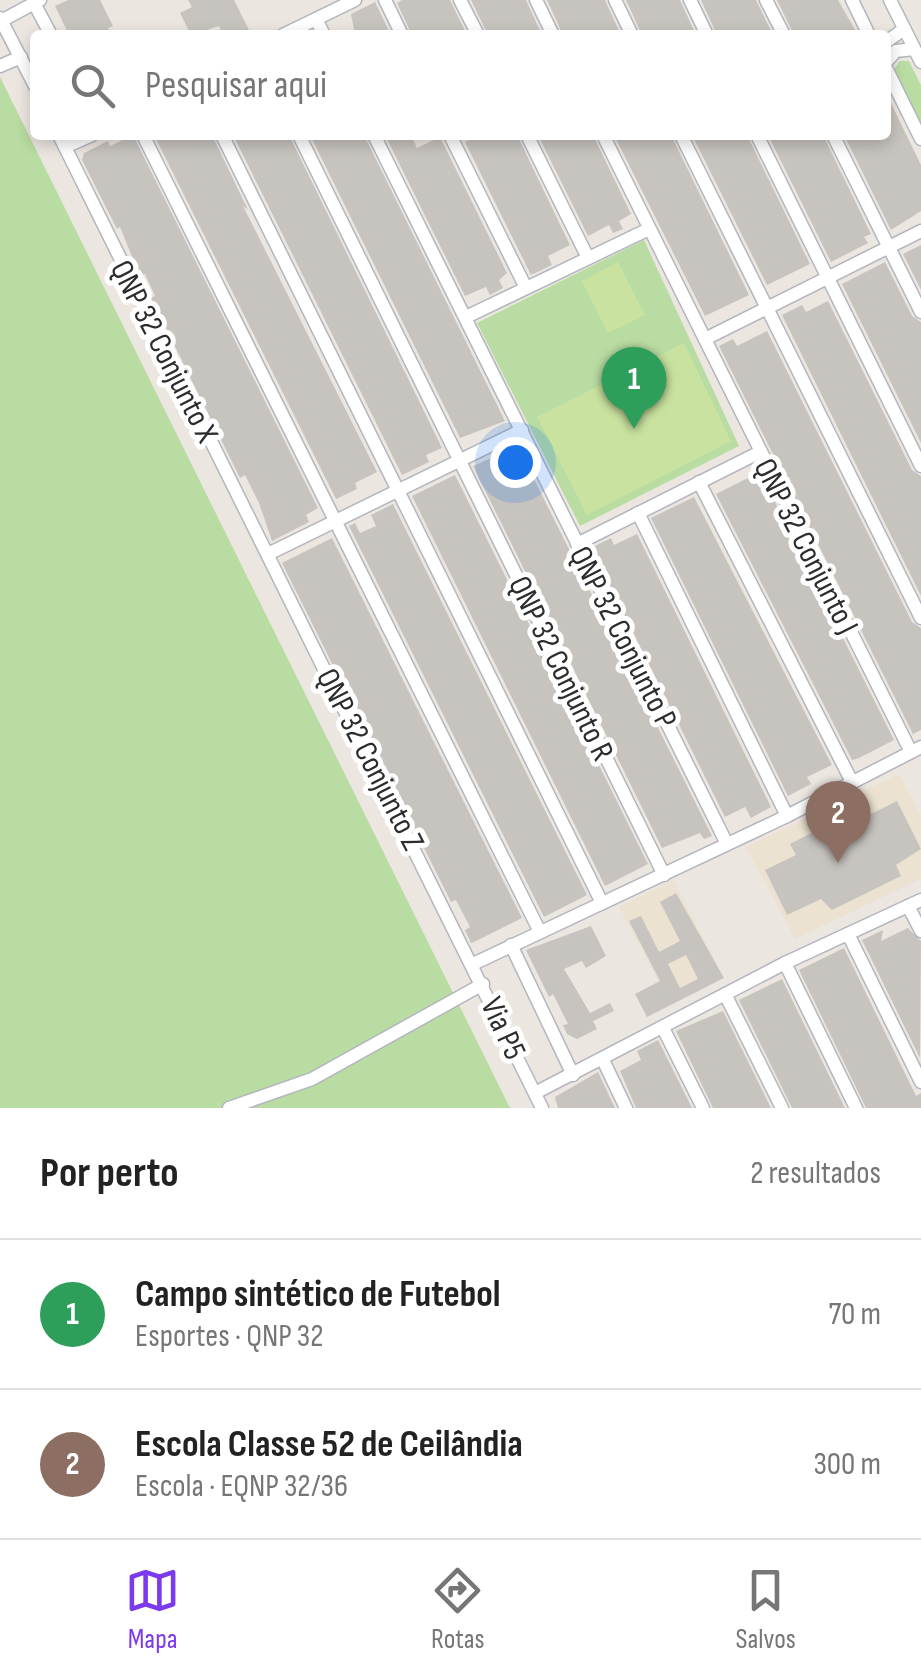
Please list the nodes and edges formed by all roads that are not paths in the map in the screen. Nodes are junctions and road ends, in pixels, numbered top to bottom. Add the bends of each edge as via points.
1 (354, 0) edge
2 (385, 0) edge
3 (460, 0) edge
4 (536, 0) edge
5 (615, 0) edge
6 (690, 0) edge
7 (766, 0) edge
8 (852, 0) edge
9 (890, 0) edge
10 (37, 1) edge
11 (316, 19) junction
12 (1, 20) edge
13 (904, 29) junction
14 (49, 30) edge
15 (293, 30) edge
16 (322, 30) edge
17 (400, 30) edge
18 (475, 30) edge
19 (551, 30) edge
20 (630, 30) edge
21 (705, 30) edge
22 (781, 30) edge
23 (867, 30) edge
24 (891, 38) edge
25 (914, 49) junction
26 (21, 58) junction
27 (891, 58) edge
28 (921, 62) edge
29 (0, 66) edge
30 (891, 75) edge
31 (30, 76) edge
32 (921, 138) edge
33 (146, 140) edge
34 (224, 140) edge
35 (301, 140) edge
36 (377, 140) edge
37 (452, 140) edge
38 (529, 140) edge
39 (604, 140) edge
40 (684, 140) edge
41 (759, 140) edge
42 (835, 140) edge
43 (62, 141) edge
44 (649, 229) junction
45 (921, 231) edge
46 (889, 248) junction
47 (588, 258) junction
48 (828, 279) junction
49 (526, 288) junction
50 (767, 309) junction
51 (921, 312) edge
52 (466, 318) junction
53 (705, 339) junction
54 (522, 430) junction
55 (760, 452) junction
56 (460, 462) junction
57 (921, 466) edge
58 (699, 482) junction
59 (396, 492) junction
60 (638, 513) junction
61 (336, 521) junction
62 (576, 544) junction
63 (268, 554) junction
64 (921, 618) edge
65 (916, 749) edge
66 (852, 782) junction
67 (786, 816) junction
68 (726, 844) junction
69 (664, 874) junction
70 (914, 903) edge
71 (602, 904) junction
72 (921, 931) edge
73 (540, 932) junction
74 (848, 934) junction
75 (511, 946) junction
76 (473, 964) junction
77 (785, 964) junction
78 (483, 984) junction
79 (725, 994) junction
80 (663, 1028) junction
81 (603, 1060) junction
82 (573, 1075) junction
83 (921, 1082) edge
84 (534, 1093) junction
85 (230, 1108) edge
86 (542, 1108) edge
87 (626, 1108) edge
88 (703, 1108) edge
89 (782, 1108) edge
90 (856, 1108) edge

1 - 11 street
2 - 17 street
3 - 18 street
4 - 19 street
5 - 20 street
6 - 21 street
7 - 22 street
8 - 23 street
9 - 13 street
10 - 12 street
10 - 14 street
11 - 15 street
11 - 16 street
12 - 26 street
13 - 24 street
13 - 25 street
25 - 27 street
25 - 28 street
26 - 29 street
26 - 31 street
30 - 32 street
33 - 61 street
34 - 59 street
35 - 56 street, QNP 32 Conjunto R
36 - 52 street, QNP 32 Conjunto P
37 - 49 street
38 - 47 street
39 - 44 street, QNP 32 Conjunto J
40 - 50 street
41 - 48 street
42 - 46 street
43 - 63 street, QNP 32 Conjunto X
44 - 47 street
44 - 53 street, QNP 32 Conjunto J
45 - 46 street
46 - 48 street
46 - 51 street
47 - 49 street
48 - 50 street
48 - 57 street
49 - 52 street
50 - 53 street
50 - 64 street
52 - 54 street, QNP 32 Conjunto P
53 - 55 street, QNP 32 Conjunto J
54 - 56 street
54 - 62 street, QNP 32 Conjunto P
55 - 58 street
55 - 65 street, QNP 32 Conjunto J
56 - 59 street
56 - 69 street, QNP 32 Conjunto R
58 - 60 street
58 - 66 street
59 - 61 street
59 - 71 street
60 - 62 street
60 - 67 street
61 - 63 street
61 - 73 street
62 - 68 street, QNP 32 Conjunto P
63 - 76 street, QNP 32 Conjunto Z
65 - 66 street
66 - 67 street
67 - 68 street
68 - 69 street
69 - 71 street
70 - 72 street
70 - 74 street
71 - 73 street
73 - 75 street
74 - 77 street
74 - 83 street
75 - 76 street
75 - 82 street
76 - 78 street, Via P5
77 - 79 street
77 - 90 street
78 - 84 street, Via P5
78 - 85 street via 312,1079
79 - 80 street
79 - 89 street
80 - 81 street
80 - 88 street
81 - 82 street
81 - 87 street
82 - 84 street
84 - 86 street, Via P5

